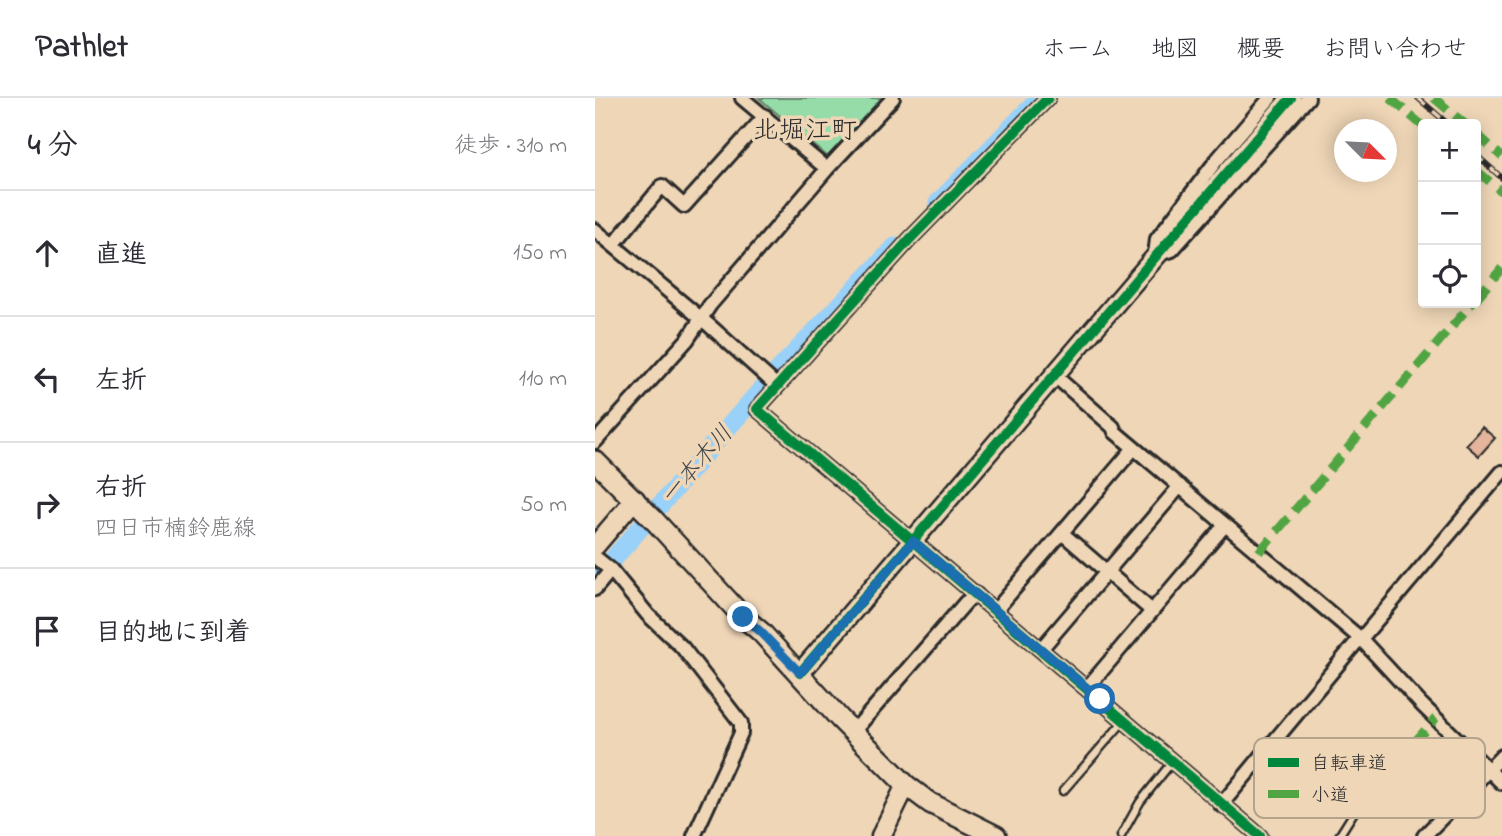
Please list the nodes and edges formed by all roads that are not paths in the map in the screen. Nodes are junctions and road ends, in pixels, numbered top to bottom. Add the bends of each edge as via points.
1 (742, 98) edge
2 (893, 98) edge
3 (1048, 98) edge
4 (1270, 98) edge
5 (1291, 98) edge
6 (1308, 98) edge
7 (765, 116) junction
8 (827, 169) junction
9 (595, 230) edge
10 (613, 244) junction
11 (1161, 249) junction
12 (701, 320) junction
13 (1054, 375) junction
14 (777, 386) junction
15 (595, 442) edge
16 (1134, 448) junction
17 (595, 461) edge
18 (1502, 472) edge
19 (1179, 486) junction
20 (635, 499) junction
21 (1225, 525) junction
22 (1062, 533) junction
23 (913, 541) junction
24 (595, 545) edge
25 (595, 557) edge
26 (611, 570) junction
27 (1107, 571) junction
28 (595, 589) edge
29 (977, 595) junction
30 (995, 611) junction
31 (1152, 611) junction
32 (1361, 638) junction
33 (1041, 649) junction
34 (800, 673) junction
35 (1087, 688) junction
36 (1123, 722) junction
37 (853, 732) junction
38 (1277, 738) edge
39 (1456, 738) edge
40 (1502, 756) edge
41 (1172, 762) junction
42 (1254, 766) edge
43 (1485, 766) edge
44 (1488, 769) junction
45 (1485, 772) edge
46 (1502, 783) edge
47 (905, 785) junction
48 (1063, 790) dead end
49 (1221, 805) junction
50 (1351, 818) edge
51 (1441, 818) edge
52 (1255, 835) edge
53 (694, 836) edge
54 (881, 836) edge
55 (996, 836) edge
56 (1121, 836) edge
57 (1339, 836) edge
58 (1424, 836) edge

1 - 7 street
2 - 8 street
3 - 14 street via 910,239
4 - 11 street via 1157,239
5 - 11 street
6 - 11 street via 1172,250
7 - 8 street
7 - 10 street via 684,206 662,186
8 - 12 street
9 - 10 street
10 - 12 street
11 - 13 street
12 - 14 street
12 - 15 street
13 - 16 street
13 - 23 street
14 - 23 street via 757,409
16 - 19 street
16 - 22 street
17 - 20 main road
18 - 32 street
19 - 21 street
19 - 27 street
20 - 24 street
20 - 34 main road
21 - 31 street
21 - 32 street
22 - 27 street
22 - 30 street
23 - 29 street
23 - 34 street
25 - 26 street
26 - 28 street
26 - 53 street via 682,647 741,723 741,733
27 - 31 street
27 - 33 street
29 - 30 street
29 - 37 street
30 - 33 street
31 - 35 street
32 - 38 street
32 - 39 street
33 - 35 street
34 - 37 main road
35 - 36 street
36 - 41 street
36 - 48 lane
37 - 47 main road
40 - 44 street
41 - 49 street
41 - 56 lane via 1140,802
42 - 49 street
43 - 44 street
44 - 45 street
44 - 46 street
47 - 54 street
47 - 55 main road
49 - 52 street
50 - 57 lane
51 - 58 street

